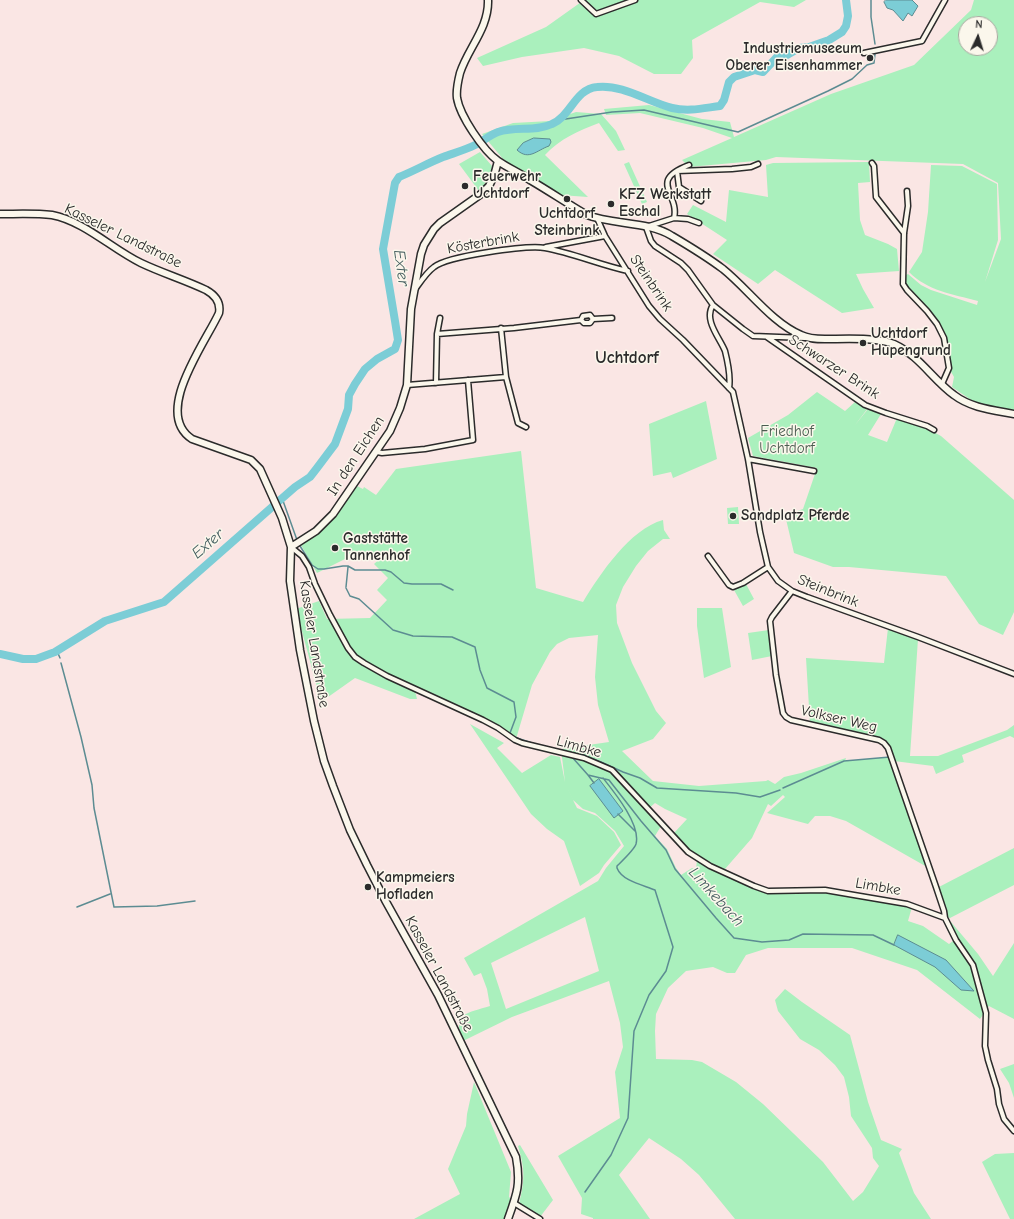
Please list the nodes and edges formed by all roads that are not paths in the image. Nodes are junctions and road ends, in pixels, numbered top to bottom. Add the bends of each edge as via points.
1 (488, 0) edge
2 (581, 0) edge
3 (635, 0) edge
4 (945, 0) edge
5 (864, 53) dead end
6 (498, 161) junction
7 (872, 163) dead end
8 (758, 164) dead end
9 (689, 165) dead end
10 (677, 171) junction
11 (907, 190) dead end
12 (701, 201) dead end
13 (0, 214) edge
14 (597, 218) junction
15 (674, 218) junction
16 (699, 223) dead end
17 (646, 227) junction
18 (904, 233) junction
19 (605, 236) junction
20 (543, 247) junction
21 (628, 271) junction
22 (416, 288) junction
23 (713, 305) junction
24 (440, 318) dead end
25 (612, 318) dead end
26 (502, 328) junction
27 (437, 334) junction
28 (767, 337) junction
29 (812, 338) junction
30 (506, 377) junction
31 (468, 380) junction
32 (436, 383) junction
33 (942, 384) junction
34 (407, 385) junction
35 (729, 388) junction
36 (1014, 414) edge
37 (526, 427) dead end
38 (934, 430) dead end
39 (377, 452) junction
40 (748, 459) junction
41 (814, 471) dead end
42 (292, 547) junction
43 (708, 556) dead end
44 (768, 567) junction
45 (792, 591) junction
46 (1014, 674) edge
47 (945, 918) junction
48 (1014, 1131) edge
49 (514, 1203) junction
50 (508, 1219) edge
51 (540, 1219) edge

1 - 6 street via 483,28 465,62 458,83 457,97 472,130
2 - 3 street via 596,14
4 - 5 street via 922,41
6 - 14 street
6 - 22 street, In den Eichen via 489,186 440,223 428,237 421,254
7 - 18 street via 876,197
8 - 10 street via 732,169
9 - 10 street
10 - 12 street via 679,187
10 - 15 street via 667,181 675,210
11 - 18 street via 908,206
13 - 42 street, Kasseler Landstraße via 40,214 65,219 142,263 215,296 219,313 182,386 178,409 179,422 186,435 192,439 255,463 274,498
14 - 17 street
14 - 19 street, Steinbrink
15 - 16 street
15 - 17 street
17 - 23 street, Schwarzer Brink via 650,241 688,270
17 - 29 street via 666,232 687,245 723,270 778,320 802,335
18 - 33 street via 903,284 927,310 944,338 949,368
19 - 20 street, Kösterbrink
19 - 21 street, Steinbrink
20 - 21 street, Kösterbrink
20 - 22 street, Kösterbrink via 526,247 446,261 433,267
21 - 35 street, Steinbrink via 660,319
22 - 34 street, In den Eichen via 411,309
23 - 28 street, Schwarzer Brink via 754,336
23 - 35 street, Steinbrink via 710,316 724,350 730,379
24 - 27 street
25 - 26 street via 593,319 590,323 580,320
26 - 27 street
26 - 30 street
27 - 32 street
28 - 29 street, Schwarzer Brink
28 - 38 street, Schwarzer Brink via 865,405
29 - 33 street via 893,344 915,357
30 - 31 street
30 - 37 street via 518,424
31 - 32 street
31 - 39 street via 473,440 424,449
32 - 34 street
33 - 36 street via 953,395 971,404
34 - 39 street, In den Eichen via 394,423
35 - 40 street, Steinbrink via 735,398
39 - 42 street, In den Eichen via 333,514 316,531
40 - 41 street
40 - 44 street, Steinbrink
42 - 47 street, Limbke via 309,567 330,615 348,648 358,660 483,720 515,740 584,758 612,770 688,852 710,866 768,891 839,892 907,904
42 - 49 street, Kasseler Landstraße via 290,581 298,642 324,761 347,822 367,865 438,995 516,1157 518,1186
43 - 44 street via 733,587
44 - 45 street, Steinbrink via 778,581
45 - 46 street, Steinbrink
45 - 47 street, Volkser Weg via 770,621 783,713 792,720 875,738 886,745
47 - 48 street, Volkser Weg via 973,965 986,1012 988,1060 1004,1119
49 - 50 street, Kasseler Landstraße
49 - 51 street

